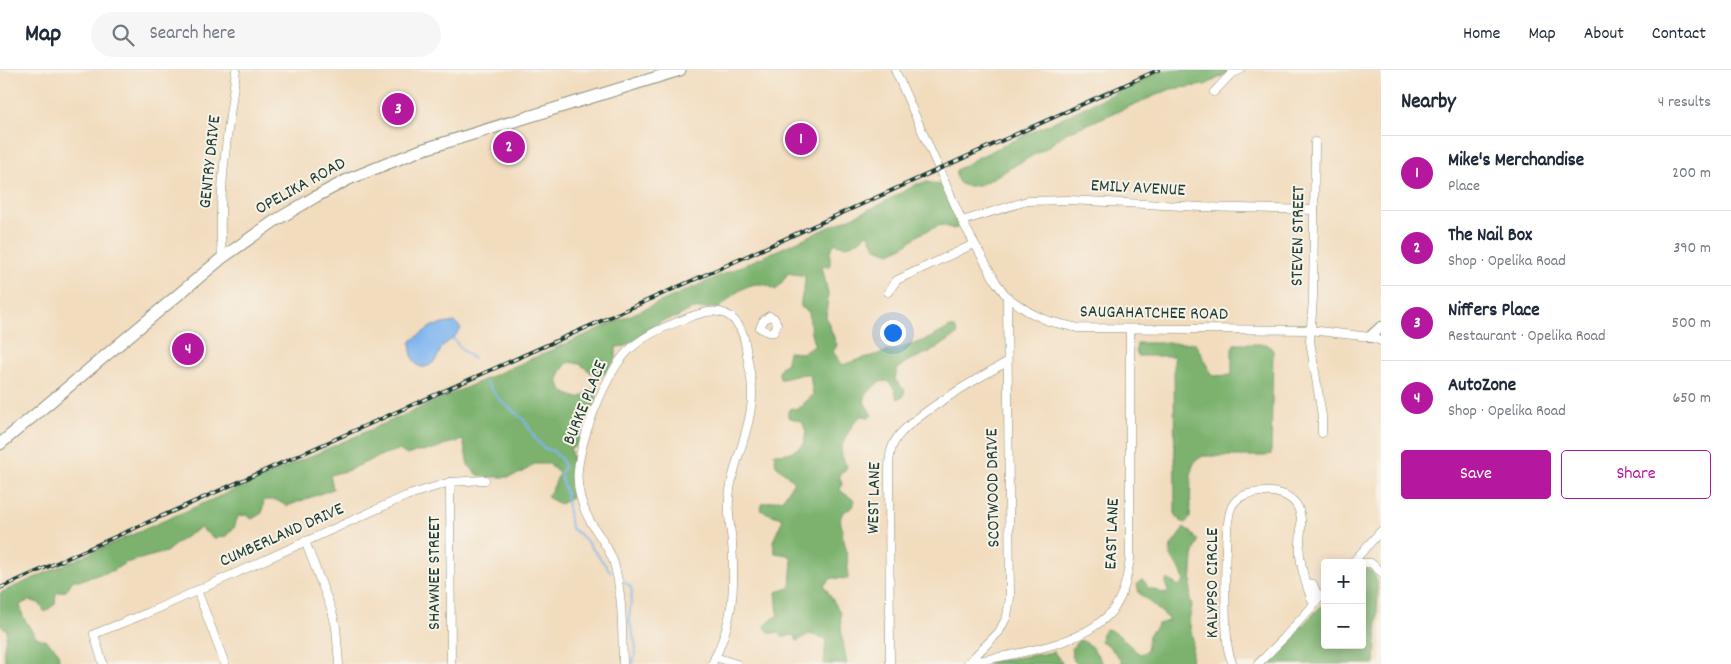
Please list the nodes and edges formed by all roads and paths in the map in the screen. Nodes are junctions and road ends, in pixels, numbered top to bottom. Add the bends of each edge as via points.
1 (236, 70) edge
2 (680, 70) edge
3 (895, 70) edge
4 (1240, 70) edge
5 (1214, 92) dead end
6 (1315, 142) dead end
7 (1314, 210) junction
8 (962, 222) junction
9 (974, 244) junction
10 (222, 258) junction
11 (888, 292) dead end
12 (1007, 297) junction
13 (1381, 327) edge
14 (760, 328) dead end
15 (1130, 330) junction
16 (1310, 330) junction
17 (744, 333) junction
18 (1370, 337) junction
19 (1381, 341) edge
20 (1007, 362) junction
21 (1322, 433) dead end
22 (0, 444) edge
23 (486, 480) dead end
24 (450, 482) junction
25 (1381, 531) edge
26 (305, 541) junction
27 (1356, 559) edge
28 (1366, 564) edge
29 (1381, 572) edge
30 (198, 590) junction
31 (1321, 596) edge
32 (1316, 601) junction
33 (713, 661) edge
34 (103, 664) edge
35 (225, 664) edge
36 (339, 664) edge
37 (451, 664) edge
38 (623, 664) edge
39 (736, 664) edge
40 (890, 664) edge
41 (967, 664) edge
42 (1233, 664) edge
43 (1258, 664) edge

1 - 10 street, GENTRY DRIVE via 222,186
2 - 10 main road, OPELIKA ROAD via 496,126 385,164 290,211
3 - 8 street, SAUGAHATCHEE ROAD
4 - 5 street via 1231,74
6 - 7 street, STEVEN STREET
7 - 8 street, EMILY AVENUE via 1052,200 1027,201
7 - 16 street, STEVEN STREET
8 - 9 street, SAUGAHATCHEE ROAD
9 - 11 street via 897,280
9 - 12 street, SAUGAHATCHEE ROAD
10 - 22 main road, OPELIKA ROAD
12 - 15 street, SAUGAHATCHEE ROAD via 1037,316 1067,327
12 - 20 street, SCOTWOOD DRIVE
13 - 18 main road
14 - 17 street
15 - 16 street, SAUGAHATCHEE ROAD
15 - 41 street, EAST LANE via 1130,560 1123,592 1115,607 1098,625 1077,637
16 - 18 street, SAUGAHATCHEE ROAD
16 - 21 street, STEVEN STREET
17 - 33 street via 751,407 730,490 734,591 730,616
17 - 38 street, BURKE PLACE via 728,315 712,311 665,327 642,339 618,362 590,423 578,472 580,497 615,565
18 - 19 street, SAUGAHATCHEE ROAD
20 - 40 street, WEST LANE via 933,407 906,427 895,440 889,474
20 - 41 street, SCOTWOOD DRIVE via 1010,598 1007,616 999,632
23 - 24 street, CUMBERLAND DRIVE
24 - 26 street, CUMBERLAND DRIVE via 406,496
24 - 37 street, SHAWNEE STREET
25 - 27 street
26 - 30 street, CUMBERLAND DRIVE
26 - 36 street via 332,611
28 - 29 street
30 - 34 street, CUMBERLAND DRIVE via 94,634
30 - 35 street
31 - 32 street
32 - 42 street, KALYPSO CIRCLE via 1312,600 1307,588 1300,556 1300,514 1292,500 1286,495 1270,492 1254,492 1238,498 1230,511 1227,536 1227,639
32 - 43 street
33 - 39 street

